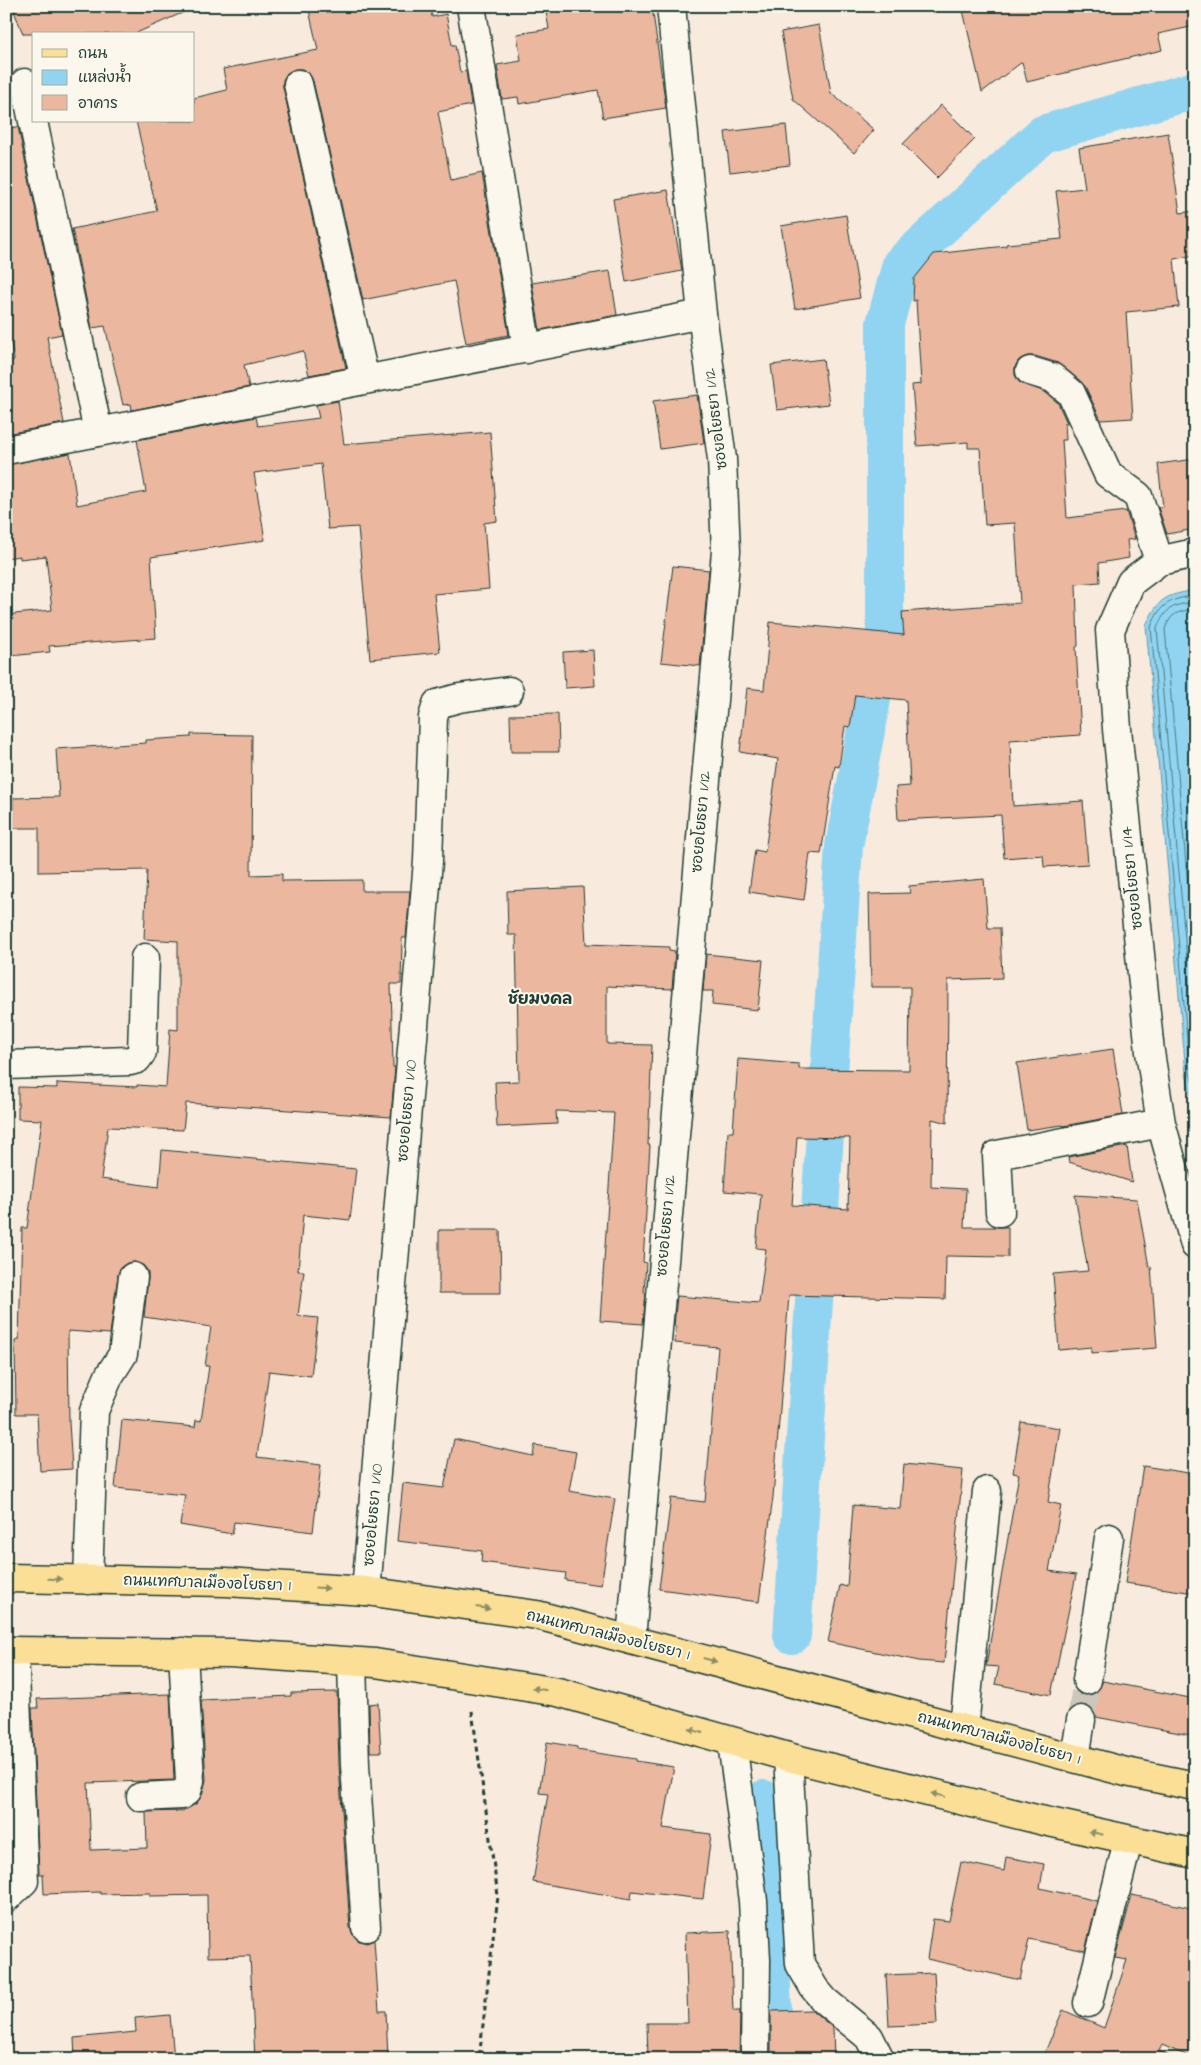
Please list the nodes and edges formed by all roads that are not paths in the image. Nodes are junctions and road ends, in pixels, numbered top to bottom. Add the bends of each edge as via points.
1 (471, 6) edge
2 (671, 6) edge
3 (25, 83) dead end
4 (298, 84) dead end
5 (32, 116) edge
6 (33, 122) edge
7 (702, 314) junction
8 (527, 348) junction
9 (1030, 371) dead end
10 (365, 380) junction
11 (98, 432) junction
12 (6, 450) edge
13 (1195, 553) edge
14 (1159, 561) junction
15 (509, 691) dead end
16 (145, 958) dead end
17 (6, 1065) edge
18 (1162, 1123) junction
19 (1000, 1212) dead end
20 (1195, 1245) edge
21 (133, 1277) dead end
22 (988, 1491) dead end
23 (1108, 1538) dead end
24 (6, 1578) edge
25 (88, 1580) junction
26 (366, 1591) junction
27 (631, 1639) junction
28 (10, 1651) edge
29 (183, 1652) junction
30 (352, 1662) junction
31 (1087, 1680) tunnel mouth
32 (1081, 1720) tunnel mouth
33 (964, 1728) junction
34 (732, 1742) junction
35 (788, 1757) junction
36 (1076, 1758) junction
37 (1195, 1786) edge
38 (140, 1797) dead end
39 (1128, 1840) junction
40 (1195, 1854) edge
41 (6, 1898) edge
42 (366, 1927) dead end
43 (1088, 2002) dead end
44 (755, 2059) edge
45 (880, 2059) edge

1 - 8 street
2 - 7 street, ซอยอโยธยา 1/12
3 - 5 street
4 - 10 street
6 - 11 street
7 - 8 street
7 - 27 street, ซอยอโยธยา 1/12 via 722,458 726,551
8 - 10 street
9 - 14 street via 1053,378 1071,393 1108,474 1138,496
10 - 11 street
11 - 12 street
13 - 14 street, ซอยอโยธยา 1/14
14 - 18 street, ซอยอโยธยา 1/14 via 1131,582 1110,630 1148,1034
15 - 26 street, ซอยอโยธยา 1/10 via 437,704 433,717 428,861
16 - 17 street via 142,1052 137,1059
18 - 19 street via 997,1155
18 - 20 street, ซอยอโยธยา 1/14
21 - 25 street via 123,1354 109,1376 94,1411
22 - 33 street
23 - 31 street
24 -> 25 main road, ถนนเทศบาลเมืองอโยธยา 1
25 -> 26 main road, ถนนเทศบาลเมืองอโยธยา 1 via 226,1582
26 -> 27 main road, ถนนเทศบาลเมืองอโยธยา 1 via 538,1615
27 -> 33 main road, ถนนเทศบาลเมืองอโยธยา 1
28 - 29 main road
28 - 41 street via 24,1881
29 - 30 main road
29 - 38 street via 190,1781 187,1791 181,1795
34 -> 30 main road via 558,1692
30 - 42 street
32 - 36 street
33 - 36 main road, ถนนเทศบาลเมืองอโยธยา 1
34 - 35 main road
34 - 44 street via 753,1901
39 -> 35 main road
35 - 45 street via 800,1964 825,2001 869,2037
36 - 37 main road, ถนนเทศบาลเมืองอโยธยา 1
39 - 40 main road
39 - 43 street

